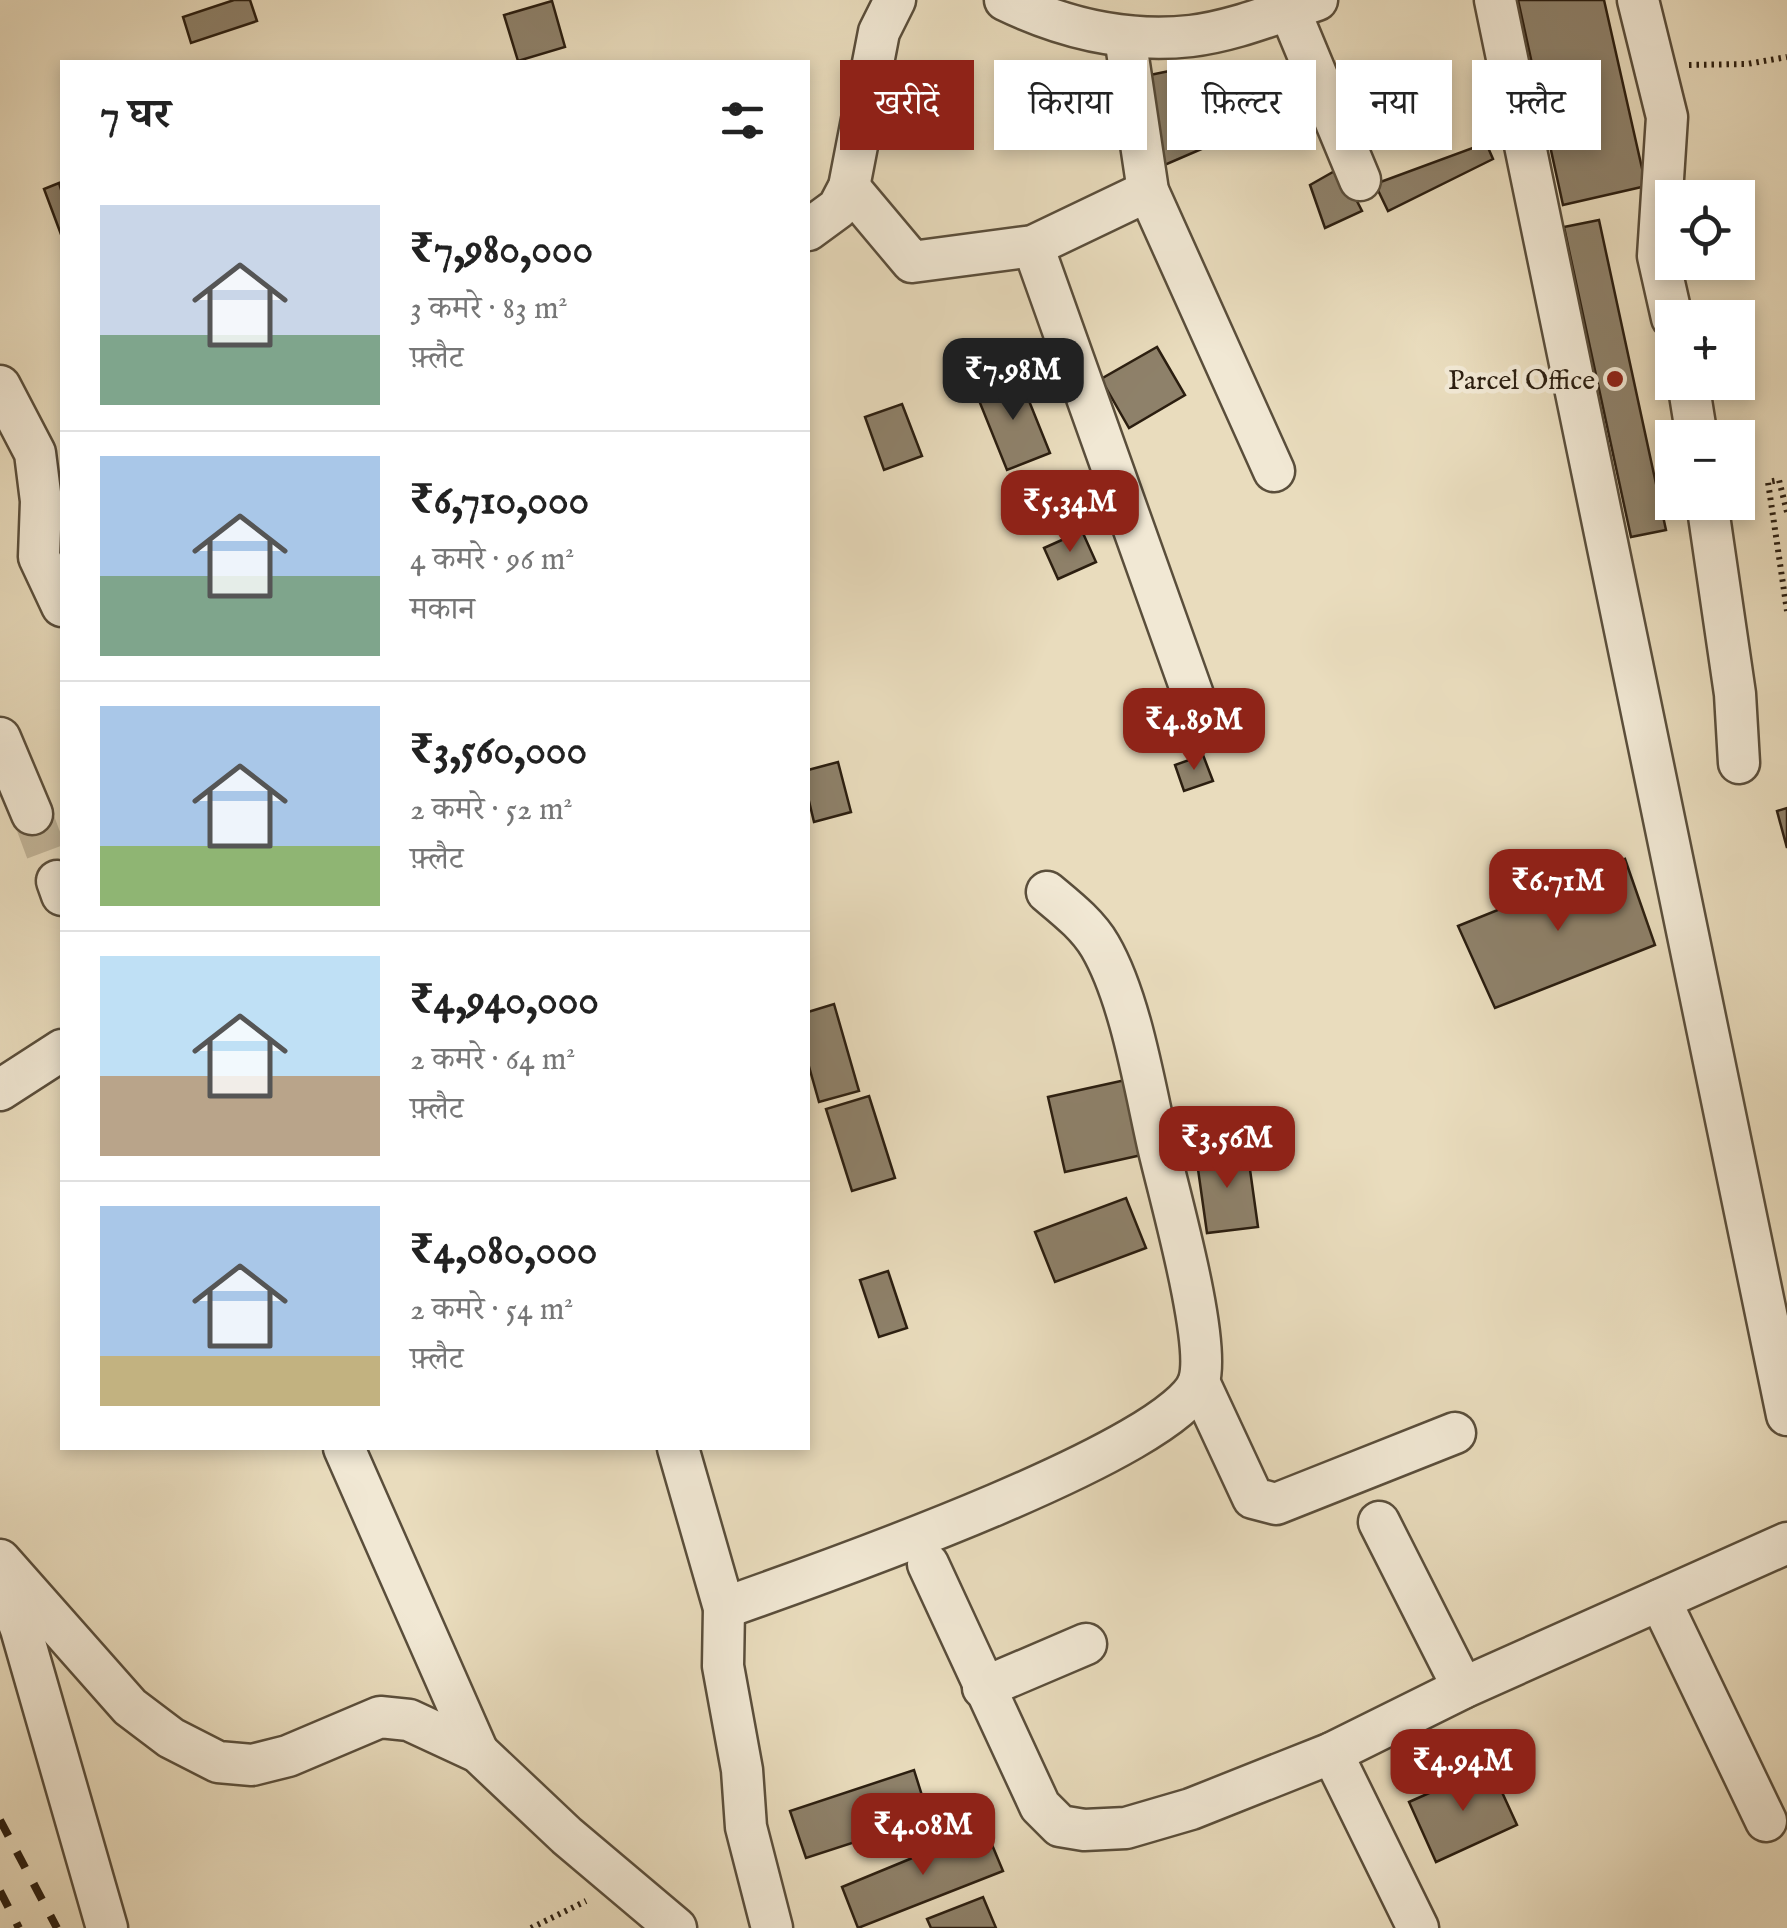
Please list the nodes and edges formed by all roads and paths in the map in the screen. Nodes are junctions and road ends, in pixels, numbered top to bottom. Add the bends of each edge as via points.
1 (894, 0) edge
2 (1005, 0) edge
3 (1496, 0) edge
4 (1638, 0) edge
5 (1303, 4) edge
6 (1125, 37) junction
7 (1787, 57) edge
8 (1654, 66) junction
9 (1360, 180) dead end
10 (849, 186) junction
11 (1148, 191) junction
12 (810, 229) edge
13 (1033, 246) junction
14 (1668, 300) edge
15 (0, 386) edge
16 (49, 447) edge
17 (1274, 471) dead end
18 (1787, 512) edge
19 (1709, 520) edge
20 (60, 602) edge
21 (1787, 612) edge
22 (1193, 695) dead end
23 (0, 738) edge
24 (1738, 764) dead end
25 (32, 814) tunnel mouth
26 (1047, 892) dead end
27 (60, 1051) edge
28 (0, 1090) edge
29 (1199, 1382) junction
30 (1787, 1415) edge
31 (1456, 1433) dead end
32 (345, 1450) edge
33 (679, 1450) edge
34 (1379, 1522) dead end
35 (1787, 1543) edge
36 (0, 1560) edge
37 (928, 1564) dead end
38 (0, 1573) edge
39 (1660, 1600) junction
40 (724, 1608) junction
41 (1086, 1644) dead end
42 (983, 1688) junction
43 (1463, 1688) junction
44 (478, 1752) junction
45 (1332, 1753) junction
46 (1766, 1821) dead end
47 (623, 1883) junction
48 (107, 1928) edge
49 (531, 1928) edge
50 (676, 1928) edge
51 (772, 1928) edge
52 (1418, 1928) edge

1 - 10 street via 878,32
2 - 6 street via 1051,22
3 - 30 street
4 - 8 street
5 - 6 street via 1192,36
5 - 9 street
6 - 11 street
7 - 8 path
8 - 14 street via 1667,118 1658,256
10 - 12 street via 838,208
10 - 13 street via 912,262
11 - 13 street
11 - 17 street
13 - 22 street
15 - 16 street
16 - 20 street via 39,557
18 - 21 path via 1779,480 1768,482
19 - 24 street
23 - 25 street
26 - 29 street via 1099,944 1116,982 1200,1337
27 - 28 street
29 - 31 street via 1253,1498 1263,1503 1276,1504
29 - 40 street via 1177,1411 1141,1435 936,1532
32 - 44 street
33 - 40 street
34 - 43 street
35 - 39 street
36 - 44 street via 130,1707 218,1762 288,1756 380,1717 409,1720
37 - 42 street
38 - 48 street
39 - 43 street
39 - 46 street
40 - 51 street via 722,1666 746,1828
41 - 42 street
42 - 45 street via 1040,1806 1060,1826 1126,1828
43 - 45 street
44 - 47 street
45 - 52 street
47 - 49 path
47 - 50 street

